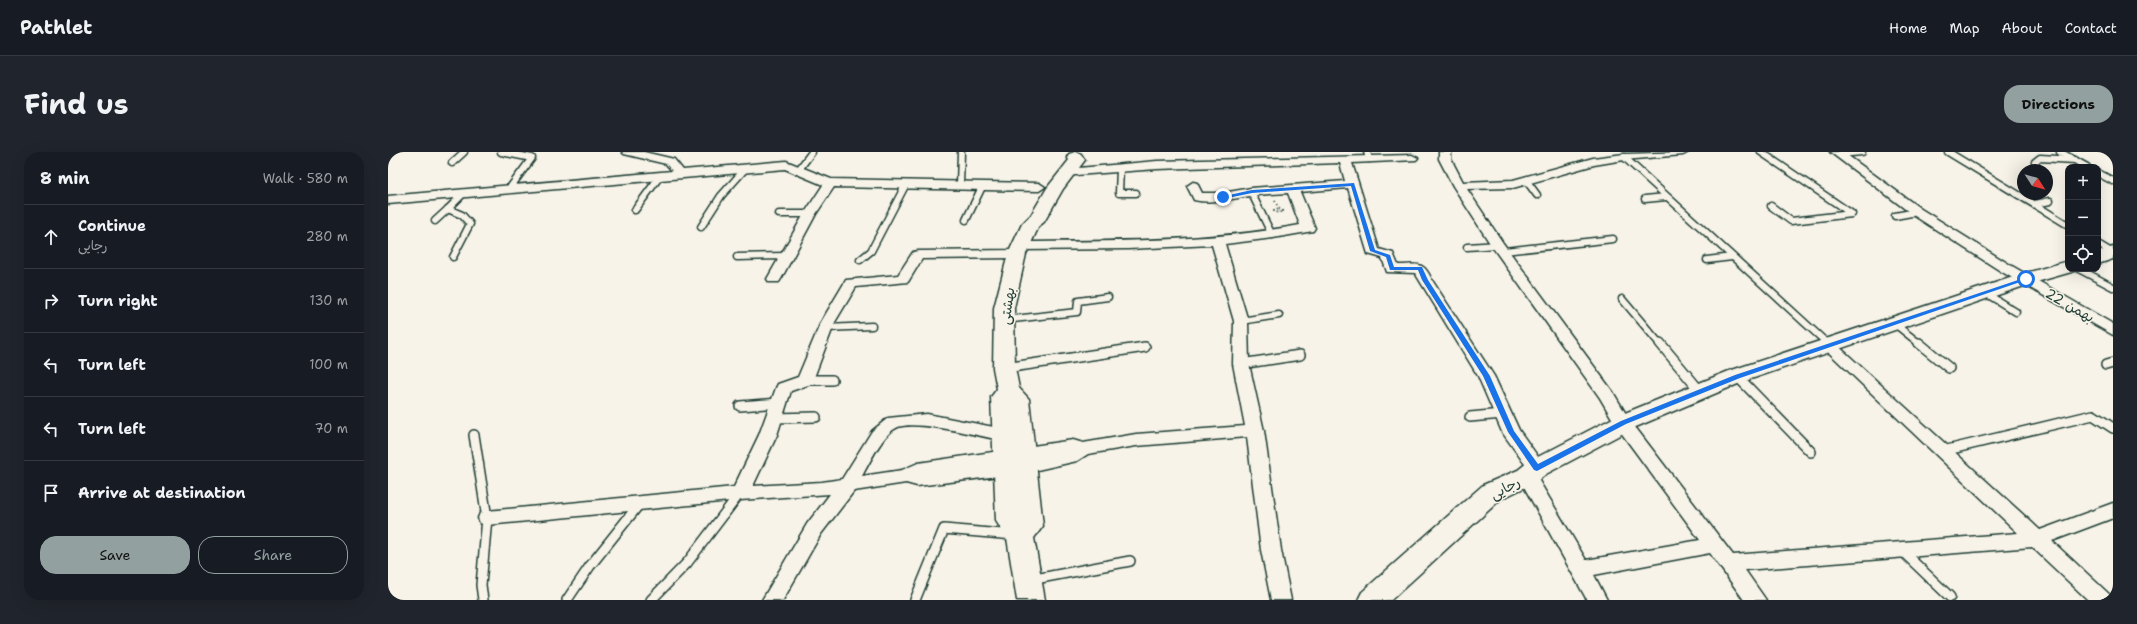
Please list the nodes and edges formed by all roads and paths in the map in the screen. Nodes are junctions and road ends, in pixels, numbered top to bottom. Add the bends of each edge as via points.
1 (464, 152) edge
2 (500, 152) edge
3 (628, 152) edge
4 (812, 152) edge
5 (961, 152) edge
6 (1445, 152) edge
7 (1680, 152) edge
8 (1683, 152) edge
9 (1761, 152) edge
10 (1862, 152) edge
11 (1948, 152) edge
12 (2060, 152) edge
13 (1838, 153) edge
14 (1078, 155) edge
15 (1368, 155) edge
16 (1624, 157) junction
17 (1412, 158) dead end
18 (1345, 160) junction
19 (2075, 160) junction
20 (2035, 162) dead end
21 (452, 163) dead end
22 (2082, 164) edge
23 (800, 168) junction
24 (1120, 168) junction
25 (745, 169) junction
26 (1067, 173) junction
27 (680, 174) junction
28 (2101, 175) edge
29 (660, 176) junction
30 (1526, 180) junction
31 (2113, 181) edge
32 (830, 183) junction
33 (906, 184) junction
34 (1353, 184) junction
35 (960, 185) junction
36 (1192, 186) dead end
37 (1459, 186) junction
38 (982, 187) junction
39 (1047, 188) junction
40 (1292, 188) junction
41 (509, 189) junction
42 (1252, 192) junction
43 (464, 193) junction
44 (1136, 193) dead end
45 (1537, 195) dead end
46 (1666, 197) junction
47 (1645, 199) dead end
48 (388, 200) edge
49 (2050, 201) dead end
50 (2035, 204) junction
51 (1770, 206) dead end
52 (448, 209) junction
53 (636, 210) dead end
54 (1917, 212) junction
55 (779, 214) dead end
56 (810, 214) junction
57 (1895, 216) dead end
58 (966, 220) dead end
59 (435, 221) dead end
60 (2065, 223) edge
61 (701, 227) dead end
62 (1272, 235) junction
63 (1218, 240) junction
64 (1613, 240) dead end
65 (2101, 246) edge
66 (1467, 247) dead end
67 (1501, 248) junction
68 (1019, 250) junction
69 (2113, 253) edge
70 (786, 256) junction
71 (452, 257) dead end
72 (737, 257) dead end
73 (1732, 257) junction
74 (2101, 257) edge
75 (860, 260) dead end
76 (1707, 260) dead end
77 (2065, 269) edge
78 (2084, 272) edge
79 (774, 279) dead end
80 (2026, 279) junction
81 (2113, 288) edge
82 (1987, 294) junction
83 (1108, 297) dead end
84 (1622, 300) dead end
85 (2016, 312) dead end
86 (1279, 315) dead end
87 (1003, 320) junction
88 (1241, 321) junction
89 (1895, 324) junction
90 (2110, 325) edge
91 (872, 326) dead end
92 (826, 328) junction
93 (1829, 344) junction
94 (1145, 347) dead end
95 (1300, 355) dead end
96 (1241, 364) junction
97 (1949, 368) dead end
98 (1738, 376) junction
99 (805, 380) junction
100 (832, 380) dead end
101 (1006, 380) junction
102 (1700, 391) junction
103 (740, 406) dead end
104 (776, 410) junction
105 (1502, 414) junction
106 (816, 417) dead end
107 (1470, 417) dead end
108 (1623, 423) junction
109 (2113, 428) edge
110 (1255, 431) junction
111 (474, 435) dead end
112 (1943, 451) junction
113 (1811, 452) dead end
114 (1013, 456) junction
115 (1532, 472) junction
116 (848, 485) junction
117 (740, 493) junction
118 (642, 502) junction
119 (2113, 510) edge
120 (487, 518) junction
121 (1020, 535) junction
122 (2038, 539) junction
123 (1715, 544) junction
124 (1901, 550) junction
125 (1130, 561) dead end
126 (1729, 564) junction
127 (1581, 569) junction
128 (1029, 590) edge
129 (1950, 597) dead end
130 (483, 600) edge
131 (567, 600) edge
132 (652, 600) edge
133 (772, 600) edge
134 (915, 600) edge
135 (1281, 600) edge
136 (1372, 600) edge
137 (1597, 600) edge
138 (1756, 600) edge
139 (2102, 600) edge

1 - 21 lane
2 - 41 lane via 532,158
3 - 27 street via 670,161
4 - 23 lane
5 - 35 lane
6 - 37 street via 1445,159
7 - 8 street
7 - 16 street
9 - 51 lane via 1852,214 1792,222
10 - 13 lane
11 - 50 lane
12 - 19 lane
13 - 54 street, 22 بهمن
14 - 26 street, بهشتی via 1078,160
14 - 39 street, بهشتی via 1068,158
15 - 17 street
15 - 18 street
16 - 30 street via 1593,162
16 - 46 lane
18 - 24 street
18 - 34 street
19 - 20 lane via 2040,158
19 - 22 lane
23 - 25 street via 786,165
23 - 32 street via 817,180
24 - 26 street
24 - 44 lane via 1119,193
25 - 27 street
25 - 61 lane via 721,196
26 - 39 street, بهشتی
27 - 29 street
28 - 31 lane
29 - 41 street
29 - 53 lane
30 - 37 street via 1513,184
30 - 45 lane
32 - 33 street
32 - 56 street
33 - 35 street
33 - 75 lane via 871,250
34 - 40 street
34 - 105 street via 1373,251 1388,256 1392,269 1420,268 1486,376
35 - 38 street
36 - 42 street via 1198,197 1223,197
37 - 67 street
38 - 39 street
38 - 58 lane
39 - 68 street, بهشتی via 1038,218 1031,224
40 - 42 street
40 - 62 street via 1308,228
41 - 43 street
42 - 62 lane
43 - 48 street
43 - 52 lane
46 - 47 lane
46 - 73 lane
49 - 50 lane
50 - 60 lane
52 - 59 lane
52 - 71 lane via 462,216 470,224
54 - 57 lane
54 - 80 street, 22 بهمن
55 - 56 lane
56 - 70 street
62 - 63 street
63 - 68 street
63 - 88 street
64 - 67 lane
65 - 69 lane
66 - 67 lane
67 - 108 street via 1607,396
68 - 87 street, بهشتی
68 - 92 street via 918,255 903,279 851,283
69 - 74 street
70 - 72 lane
70 - 79 street
73 - 76 lane
73 - 93 lane
77 - 80 street, رجایی
78 - 81 lane
80 - 82 street, رجایی
80 - 90 street, 22 بهمن
82 - 85 lane
82 - 89 street, رجایی
83 - 87 lane via 1078,301 1077,312
84 - 102 lane
86 - 88 lane
87 - 101 street, بهشتی
88 - 96 street
89 - 93 street, رجایی
89 - 97 lane
91 - 92 lane
92 - 99 street
93 - 98 street, رجایی
93 - 112 street
94 - 101 lane
95 - 96 lane
96 - 110 street
98 - 102 street, رجایی
98 - 113 lane
99 - 100 lane
99 - 104 street via 784,388
101 - 114 street via 1018,399
102 - 108 street, رجایی
103 - 104 lane
104 - 106 lane
104 - 117 street via 768,434
105 - 107 lane
105 - 115 street
108 - 115 street, رجایی
108 - 123 street
109 - 112 lane via 2093,415
110 - 114 street via 1136,440 1083,449 1071,456
110 - 135 street via 1271,550
111 - 120 lane
112 - 122 street
114 - 116 street via 918,469 906,476
114 - 116 street via 927,420 894,422 878,435
114 - 121 street via 1009,521
115 - 127 street
115 - 136 street, رجایی via 1492,492
116 - 117 street via 822,489
116 - 133 street via 814,529
117 - 118 street
117 - 132 lane via 687,563
118 - 120 street
118 - 131 lane via 590,566
119 - 122 street
120 - 130 lane via 481,584
121 - 128 street
121 - 134 lane via 944,529
122 - 124 street
122 - 139 street
123 - 126 street
123 - 127 street
124 - 126 street
124 - 129 lane
125 - 128 lane
126 - 138 street
127 - 137 street

